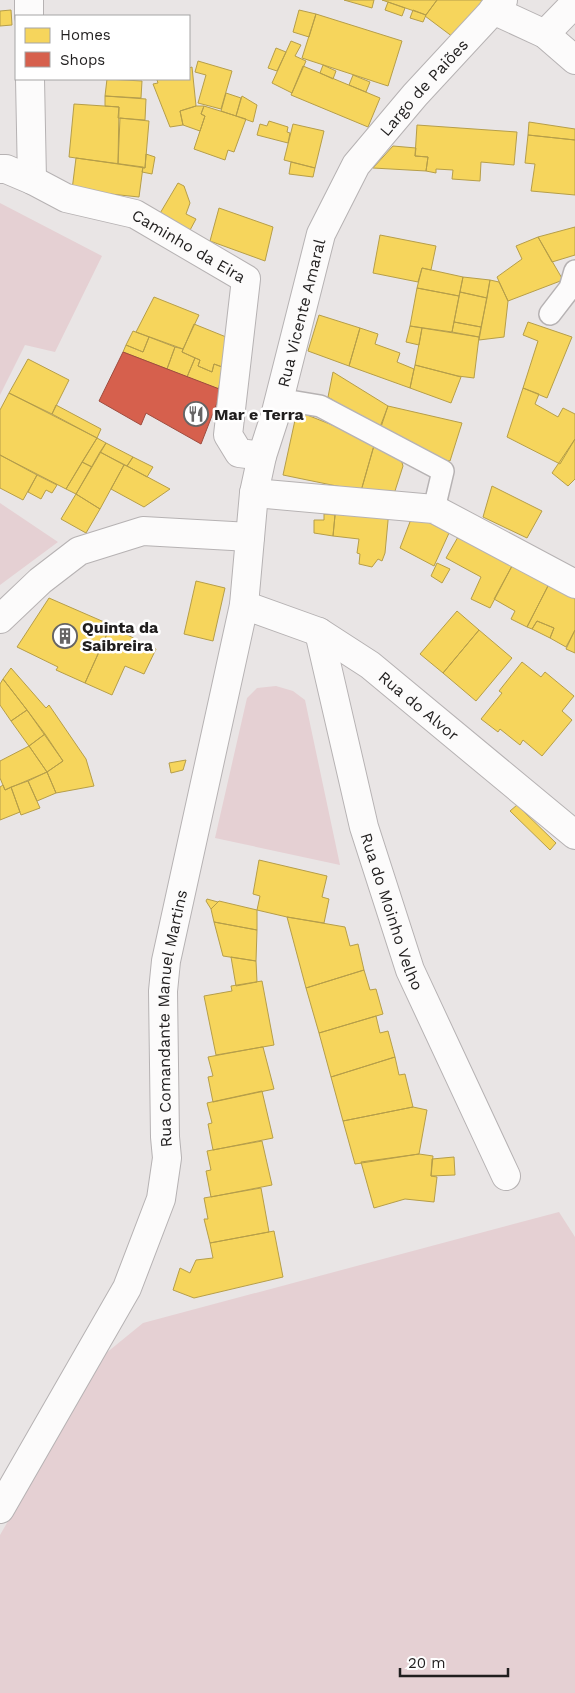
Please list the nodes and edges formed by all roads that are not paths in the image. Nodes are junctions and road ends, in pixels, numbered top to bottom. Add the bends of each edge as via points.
1 (29, 0) edge
2 (575, 2) edge
3 (498, 5) edge
4 (29, 15) edge
5 (545, 34) junction
6 (575, 60) edge
7 (30, 80) edge
8 (356, 166) joint
9 (0, 169) edge
10 (32, 180) junction
11 (575, 271) edge
12 (550, 314) dead end
13 (278, 399) junction
14 (262, 456) junction
15 (254, 493) junction
16 (434, 509) junction
17 (250, 537) junction
18 (575, 584) edge
19 (244, 605) junction
20 (0, 619) edge
21 (319, 632) junction
22 (575, 835) edge
23 (506, 1176) dead end
24 (0, 1509) edge

1 - 4 street
2 - 5 street
3 - 5 street, Largo de Paiões
3 - 8 street, Largo de Paiões via 415,94
5 - 6 street, Largo de Paiões
7 - 10 street
8 - 13 street, Rua Vicente Amaral via 321,234
9 - 10 street, Caminho da Eira
10 - 14 street, Caminho da Eira via 66,198 135,214 246,279 228,435 239,453
11 - 12 lane via 570,288
13 - 14 street, Rua Vicente Amaral
13 - 16 lane via 320,406 443,471
14 - 15 street, Rua Vicente Amaral
15 - 16 street
15 - 17 street, Rua Comandante Manuel Martins
16 - 18 street
17 - 19 street, Rua Comandante Manuel Martins
17 - 20 street via 143,531 88,548 79,551 40,581
19 - 21 street, Rua do Alvor
19 - 24 street, Rua Comandante Manuel Martins via 166,961 166,1158 161,1199 127,1288
21 - 22 street, Rua do Alvor via 370,665
21 - 23 street, Rua do Moinho Velho via 364,827 410,970

